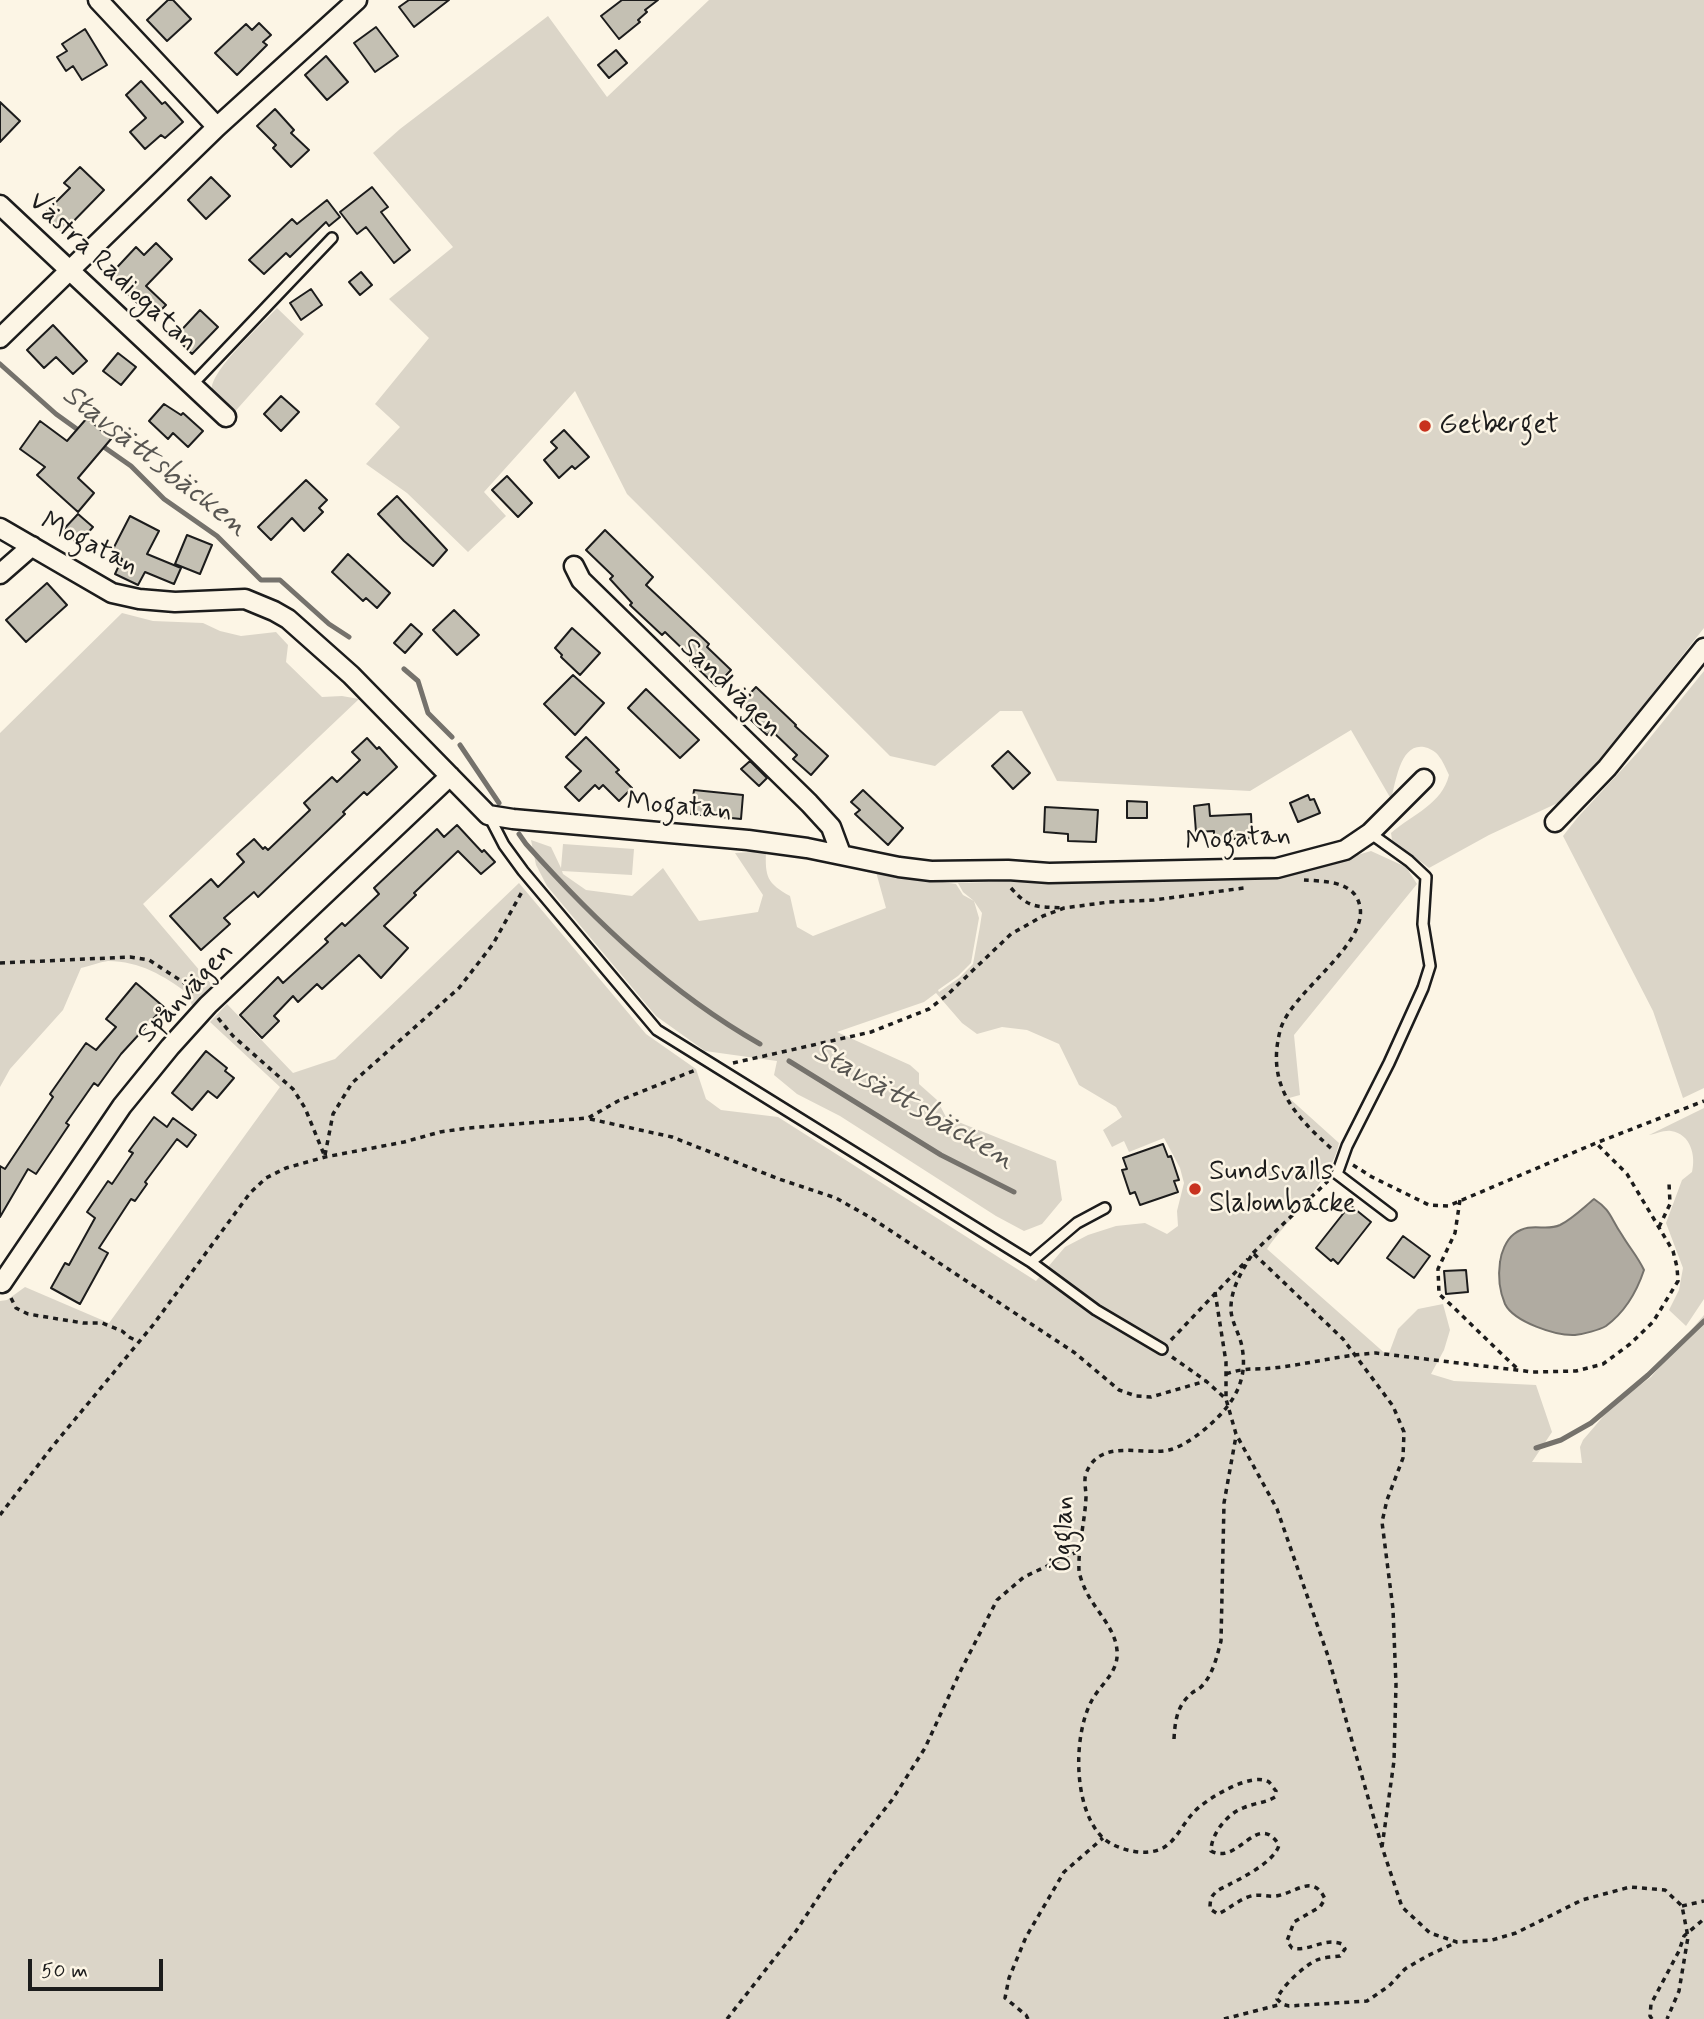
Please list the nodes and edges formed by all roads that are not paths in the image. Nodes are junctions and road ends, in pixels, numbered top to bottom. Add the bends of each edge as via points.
1 (98, 0) edge
2 (357, 0) edge
3 (218, 127) junction
4 (0, 205) edge
5 (332, 238) dead end
6 (70, 271) junction
7 (0, 338) edge
8 (192, 385) junction
9 (226, 416) dead end
10 (0, 528) edge
11 (32, 546) junction
12 (574, 566) dead end
13 (0, 574) edge
14 (1704, 648) edge
15 (450, 776) junction
16 (1424, 779) dead end
17 (488, 815) junction
18 (1555, 822) dead end
19 (1370, 833) junction
20 (841, 854) junction
21 (1105, 1208) dead end
22 (1391, 1215) dead end
23 (1031, 1262) junction
24 (2, 1283) road end
25 (1162, 1349) road end

1 - 3 street
2 - 3 street
3 - 6 street
4 - 6 street, Västra Radiogatan
5 - 8 lane, Västra Radiogatan
6 - 7 street
6 - 8 street, Västra Radiogatan
8 - 9 street
10 - 11 street, Mogatan
11 - 13 street
11 - 15 street, Mogatan via 112,593 176,602 245,599 274,611 351,675
12 - 20 street, Sandvägen via 581,580 824,819
14 - 18 street via 1607,768
15 - 17 street, Mogatan
15 - 24 street, Spånvägen via 208,1005 122,1106
16 - 19 street, Mogatan
17 - 20 street, Mogatan via 747,840
17 - 23 lane via 529,878 657,1030
19 - 20 street, Mogatan via 1345,850 1277,869 932,871
19 - 22 lane via 1426,877 1423,925 1430,966 1337,1174
21 - 23 lane via 1077,1223
23 - 25 lane via 1096,1310

